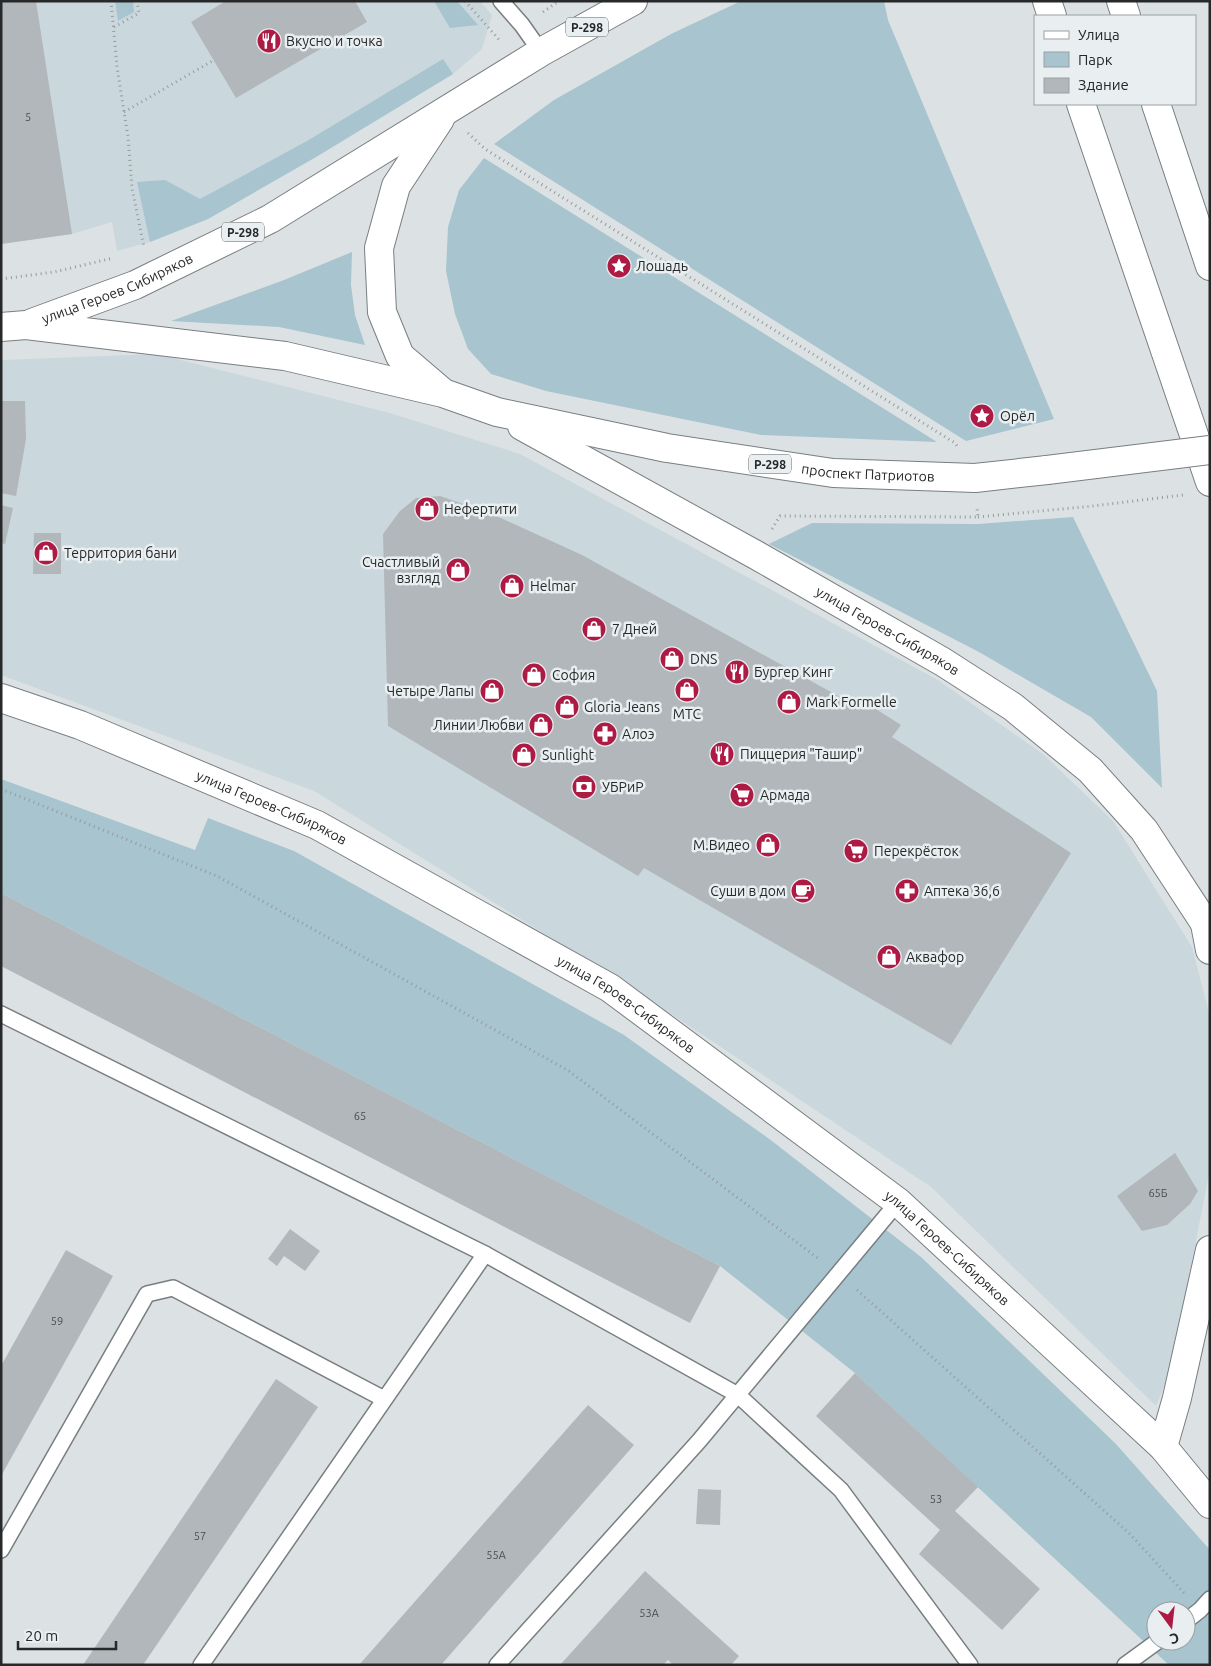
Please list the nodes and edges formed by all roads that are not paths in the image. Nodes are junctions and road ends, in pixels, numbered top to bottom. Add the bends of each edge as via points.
1 (501, 1) edge
2 (633, 1) edge
3 (1047, 1) edge
4 (1121, 1) edge
5 (1052, 15) edge
6 (1126, 15) edge
7 (541, 52) junction
8 (1081, 105) edge
9 (1156, 105) edge
10 (445, 111) junction
11 (1210, 266) edge
12 (14, 326) edge
13 (443, 393) junction
14 (497, 412) junction
15 (1210, 450) edge
16 (1200, 488) edge
17 (1, 698) edge
18 (1208, 935) edge
19 (1, 1014) edge
20 (898, 1202) junction
21 (1210, 1250) edge
22 (485, 1254) junction
23 (738, 1394) junction
24 (384, 1400) junction
25 (1163, 1447) junction
26 (1210, 1504) edge
27 (1, 1550) edge
28 (1146, 1650) edge
29 (201, 1665) edge
30 (497, 1665) edge
31 (970, 1665) edge
32 (1125, 1665) edge

1 - 7 lane
2 - 7 main road, Р-298
3 - 5 main road
4 - 6 main road
7 - 10 main road, Р-298
8 - 16 main road
9 - 11 main road
10 - 12 main road, улица Героев Сибиряков / Р-298 via 270,219 135,285
10 - 13 main road via 396,186 379,248 382,312 400,356
12 - 13 main road, улица Героев Сибиряков / Р-298 via 285,356
13 - 14 main road, проспект Патриотов / Р-298
14 - 15 main road, проспект Патриотов / Р-298, bridge via 667,448 832,473 975,478
14 - 18 main road, улица Героев-Сибиряков via 756,555 943,662 1013,707 1090,770 1144,830
17 - 20 main road, улица Героев-Сибиряков via 80,725 317,825 601,983
19 - 22 lane
20 - 23 lane
20 - 25 main road, улица Героев-Сибиряков
21 - 25 main road
22 - 23 lane
22 - 24 lane
23 - 30 lane
23 - 31 lane via 840,1490
24 - 27 lane via 174,1288 147,1294
24 - 29 lane
25 - 26 main road
28 - 32 lane

